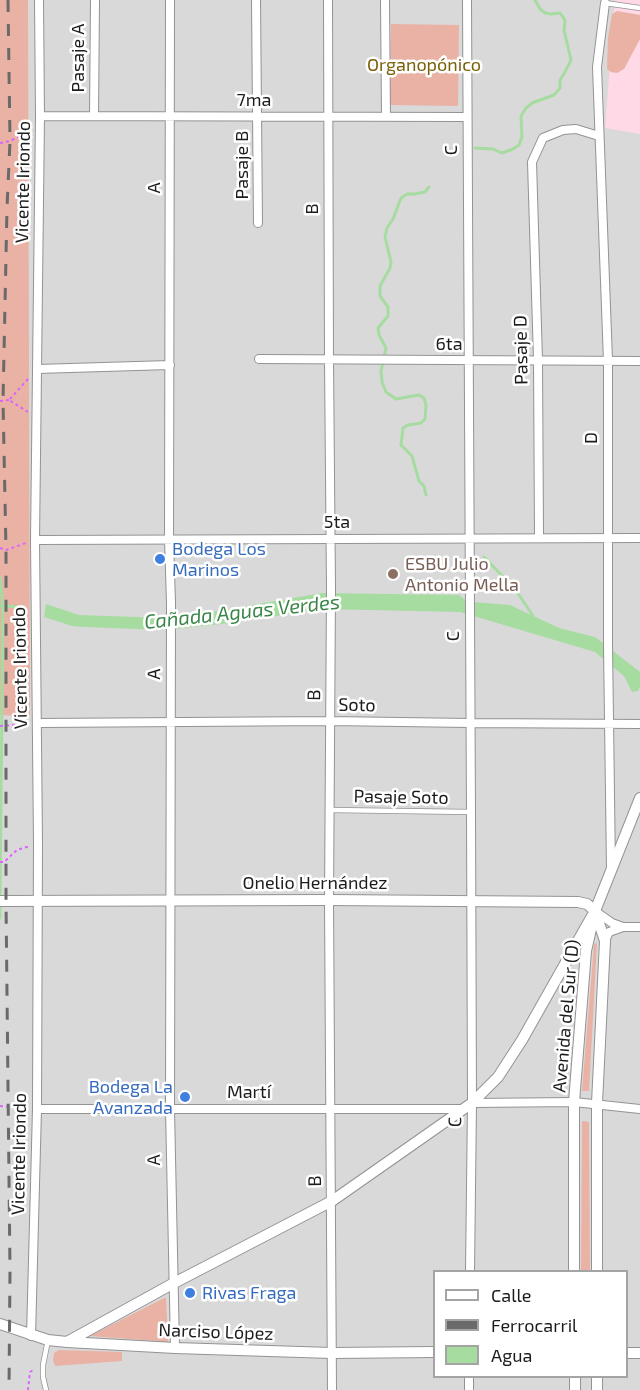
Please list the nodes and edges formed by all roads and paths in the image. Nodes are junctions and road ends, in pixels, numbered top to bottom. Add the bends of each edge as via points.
1 (39, 0) edge
2 (95, 0) edge
3 (170, 0) edge
4 (256, 0) edge
5 (328, 0) edge
6 (385, 0) edge
7 (467, 0) edge
8 (605, 3) joint
9 (640, 8) edge
10 (40, 116) junction
11 (94, 116) junction
12 (171, 117) junction
13 (258, 117) junction
14 (328, 117) junction
15 (386, 117) junction
16 (467, 117) junction
17 (599, 136) junction
18 (1, 143) edge
19 (258, 223) dead end
20 (259, 359) dead end
21 (329, 360) junction
22 (468, 360) junction
23 (538, 360) junction
24 (608, 361) junction
25 (640, 361) edge
26 (170, 365) junction
27 (37, 369) junction
28 (9, 400) junction
29 (0, 401) edge
30 (36, 416) junction
31 (539, 537) junction
32 (469, 538) junction
33 (608, 538) junction
34 (640, 538) edge
35 (169, 539) junction
36 (330, 539) junction
37 (35, 540) junction
38 (0, 548) edge
39 (170, 721) junction
40 (330, 721) junction
41 (38, 723) junction
42 (470, 723) junction
43 (640, 724) edge
44 (609, 725) junction
45 (1, 726) edge
46 (640, 798) edge
47 (330, 810) junction
48 (471, 812) junction
49 (38, 843) junction
50 (2, 862) edge
51 (611, 873) junction
52 (170, 900) junction
53 (329, 900) junction
54 (2, 901) edge
55 (470, 901) junction
56 (38, 902) junction
57 (595, 911) junction
58 (623, 927) junction
59 (640, 927) edge
60 (604, 941) junction
61 (573, 950) junction
62 (586, 951) junction
63 (472, 1102) junction
64 (574, 1102) junction
65 (597, 1103) junction
66 (0, 1106) edge
67 (170, 1108) junction
68 (37, 1109) junction
69 (331, 1109) junction
70 (640, 1109) edge
71 (461, 1110) junction
72 (332, 1201) junction
73 (470, 1270) edge
74 (574, 1270) edge
75 (597, 1270) edge
76 (174, 1283) junction
77 (1, 1324) edge
78 (31, 1336) junction
79 (48, 1340) junction
80 (67, 1342) junction
81 (174, 1348) junction
82 (433, 1352) edge
83 (332, 1353) junction
84 (43, 1365) junction
85 (28, 1390) edge
86 (46, 1390) edge
87 (332, 1390) edge

1 - 10 street, Vicente Iriondo
2 - 11 street, Pasaje A
3 - 12 street, A
4 - 13 street, Pasaje B
5 - 14 street, B
6 - 15 street
7 - 16 street, C
8 - 9 lane
8 - 17 street, D via 597,67
10 - 11 street, 7ma
10 - 18 path via 33,130
10 - 27 street, Vicente Iriondo
11 - 12 street, 7ma
12 - 13 street, 7ma
12 - 26 street, A
13 - 14 street, 7ma
13 - 19 street, Pasaje B
14 - 15 street, 7ma
14 - 21 street, B
15 - 16 street, 7ma
16 - 22 street, C
17 - 23 street, Pasaje D via 576,129 563,130 543,138 532,162
17 - 24 street, D
20 - 21 street, 6ta
21 - 22 street, 6ta
21 - 36 street, B
22 - 23 street, 6ta
22 - 32 street, C
23 - 24 street, 6ta
23 - 31 street, Pasaje D
24 - 25 street, 6ta
24 - 33 street, D
26 - 27 street
26 - 35 street, A
27 - 28 path
27 - 30 street, Vicente Iriondo
28 - 29 path
28 - 30 path
30 - 37 street, Vicente Iriondo
31 - 32 street, 5ta
31 - 33 street, 5ta
32 - 36 street, 5ta
32 - 42 street, C
33 - 34 street, 5ta
33 - 44 street, D
35 - 36 street, 5ta
35 - 37 street, 5ta
35 - 39 street, A
36 - 40 street, B
37 - 38 path via 6,550
37 - 41 street, Vicente Iriondo
39 - 40 street, Soto
39 - 41 street, Soto
39 - 52 street, A
40 - 42 street, Soto
40 - 47 street, B
41 - 45 path
41 - 49 street, Vicente Iriondo
42 - 44 street, Soto
42 - 48 street, C
43 - 44 street, Soto
44 - 51 street, D
46 - 51 street
47 - 48 lane, Pasaje Soto
47 - 53 street, B
48 - 55 street, C
49 - 50 path via 17,850
49 - 56 street, Vicente Iriondo
51 - 57 street
52 - 53 street, Onelio Hernández
52 - 56 street, Onelio Hernández
52 - 67 street, A
53 - 55 street, Onelio Hernández
53 - 69 street, B
54 - 56 street, Onelio Hernández
55 - 57 street, Onelio Hernández via 578,902
55 - 63 street, C
56 - 68 street, Vicente Iriondo
57 - 58 street, Onelio Hernández
57 - 60 street, Avenida del Sur (D)
57 - 61 street
57 - 62 street, Avenida del Sur (D)
58 - 59 street, Onelio Hernández
58 - 60 street via 609,932
60 - 65 street, Avenida del Sur (D)
61 - 62 street via 582,946
61 - 63 street via 498,1077
62 - 64 street, Avenida del Sur (D)
63 - 64 street
63 - 71 street
63 - 73 street, C
64 - 65 street
64 - 74 street, Avenida del Sur (D)
65 - 70 street
65 - 75 street, Avenida del Sur (D)
66 - 68 path
67 - 68 street, Martí
67 - 69 street, Martí
67 - 76 street, A
68 - 78 street, Vicente Iriondo
69 - 71 street, Martí
69 - 72 street, B
71 - 72 street
72 - 76 street
72 - 83 street, B
76 - 80 street
76 - 81 street, A
77 - 78 street, Narciso López
78 - 79 street, Narciso López
79 - 80 street, Narciso López
79 - 84 lane
80 - 81 street, Narciso López
81 - 83 street, Narciso López
82 - 83 street, Narciso López
83 - 87 street, B
84 - 85 path via 30,1372
84 - 86 lane

